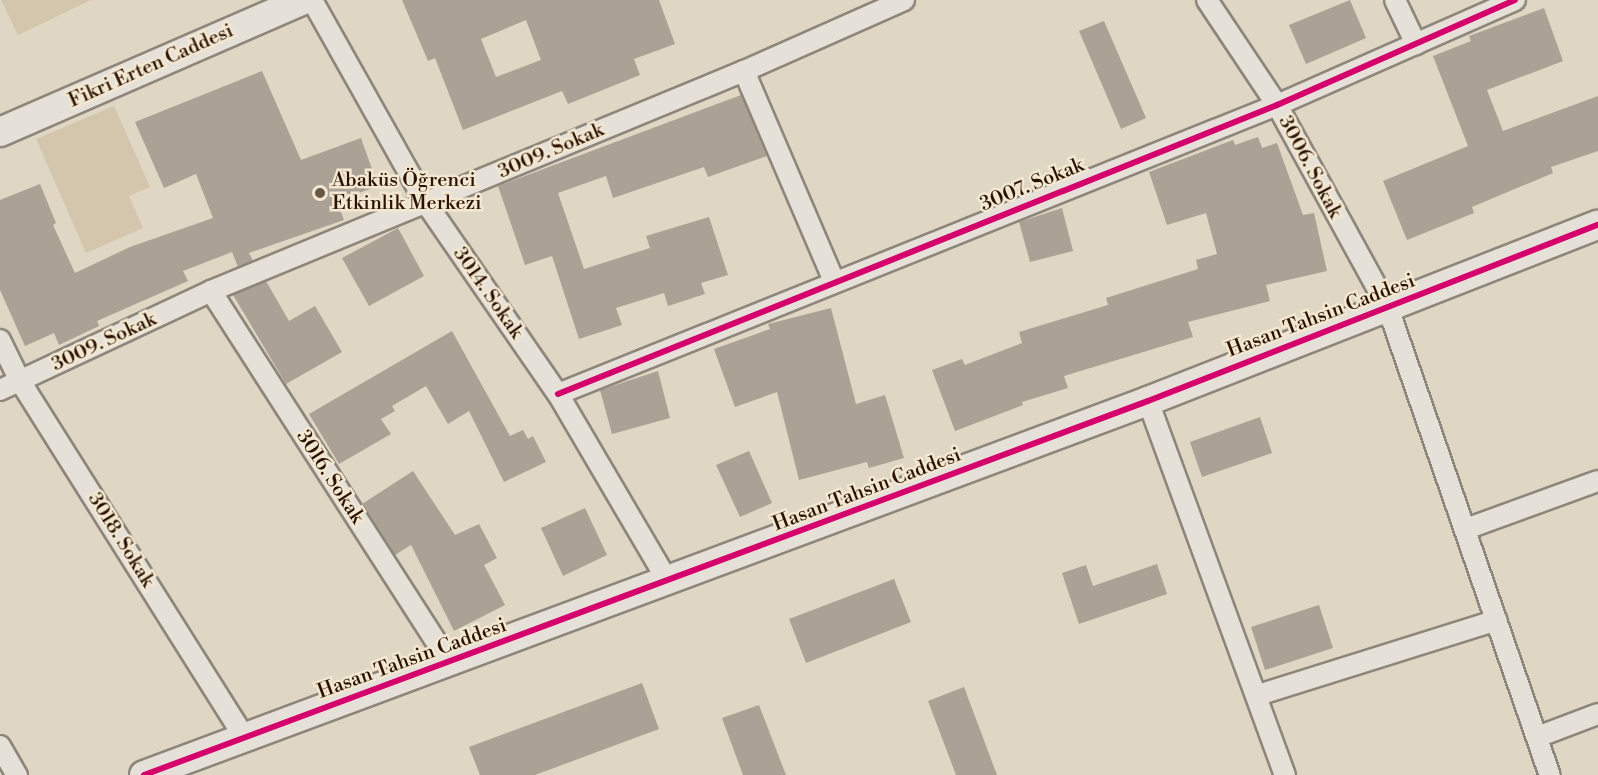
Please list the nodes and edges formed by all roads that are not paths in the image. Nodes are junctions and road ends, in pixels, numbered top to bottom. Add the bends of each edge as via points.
1 (303, 0) edge
2 (312, 0) edge
3 (904, 0) edge
4 (1207, 0) edge
5 (1395, 0) edge
6 (1515, 0) edge
7 (1416, 44) junction
8 (744, 71) junction
9 (1277, 105) junction
10 (0, 132) edge
11 (426, 203) junction
12 (1598, 225) edge
13 (834, 281) junction
14 (211, 291) junction
15 (1388, 308) junction
16 (0, 340) edge
17 (20, 381) junction
18 (0, 390) edge
19 (558, 394) junction
20 (1148, 402) junction
21 (1598, 481) edge
22 (1466, 529) junction
23 (669, 583) junction
24 (1497, 620) junction
25 (450, 663) junction
26 (1258, 695) junction
27 (1598, 714) edge
28 (1537, 737) junction
29 (245, 738) junction
30 (0, 746) edge
31 (17, 775) edge
32 (144, 775) edge
33 (1285, 775) edge
34 (1550, 775) edge

1 - 10 street, Fikri Erten Caddesi
2 - 11 street, 3014. Sokak
3 - 8 street, 3009. Sokak
4 - 9 street, 3006. Sokak
5 - 7 street
6 - 7 street, 3007. Sokak
7 - 9 street, 3007. Sokak
8 - 11 street, 3009. Sokak
8 - 13 street
9 - 13 street, 3007. Sokak
9 - 15 street, 3006. Sokak
11 - 14 street, 3009. Sokak
11 - 19 street, 3014. Sokak
12 - 15 street, Hasan Tahsin Caddesi
13 - 19 street, 3007. Sokak
14 - 17 street, 3009. Sokak
14 - 25 street, 3016. Sokak
15 - 20 street, Hasan Tahsin Caddesi
15 - 22 street, 3006. Sokak
16 - 17 street, 3018. Sokak
17 - 18 street, 3009. Sokak
17 - 29 street, 3018. Sokak
19 - 23 street, 3014. Sokak
20 - 23 street, Hasan Tahsin Caddesi
20 - 26 street
21 - 22 street
22 - 24 street, 3006. Sokak
23 - 25 street, Hasan Tahsin Caddesi
24 - 26 street
24 - 28 street, 3006. Sokak
25 - 29 street, Hasan Tahsin Caddesi
26 - 33 street
27 - 28 street
28 - 34 street, 3006. Sokak
29 - 32 street, Hasan Tahsin Caddesi
30 - 31 street

